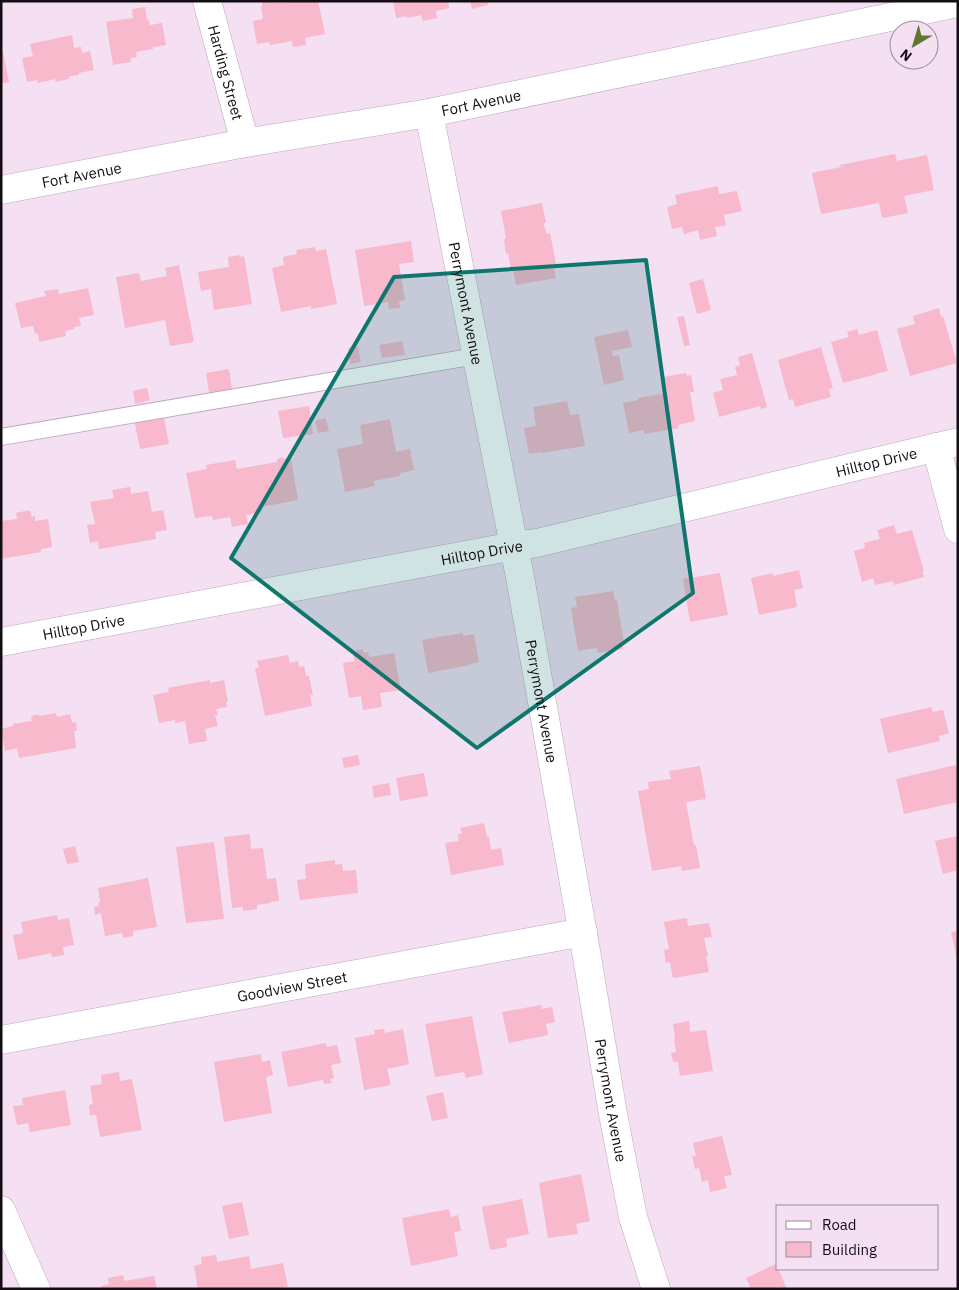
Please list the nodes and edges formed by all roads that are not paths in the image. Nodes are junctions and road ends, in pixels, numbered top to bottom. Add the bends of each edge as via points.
1 (207, 1) edge
2 (958, 3) edge
3 (429, 113) junction
4 (245, 143) junction
5 (1, 190) edge
6 (476, 356) junction
7 (1, 437) edge
8 (947, 445) edge
9 (958, 529) edge
10 (514, 546) junction
11 (1, 642) edge
12 (583, 932) junction
13 (1, 1040) edge
14 (1, 1210) edge
15 (36, 1289) edge
16 (656, 1289) edge

1 - 4 street, Harding Street
2 - 3 street, Fort Avenue
3 - 4 street, Fort Avenue
3 - 6 street, Perrymont Avenue
4 - 5 street, Fort Avenue
6 - 7 lane
6 - 10 street, Perrymont Avenue
8 - 9 street
8 - 10 street, Hilltop Drive
10 - 11 street, Hilltop Drive
10 - 12 street, Perrymont Avenue
12 - 13 street, Goodview Street
12 - 16 street, Perrymont Avenue via 633,1217
14 - 15 street

